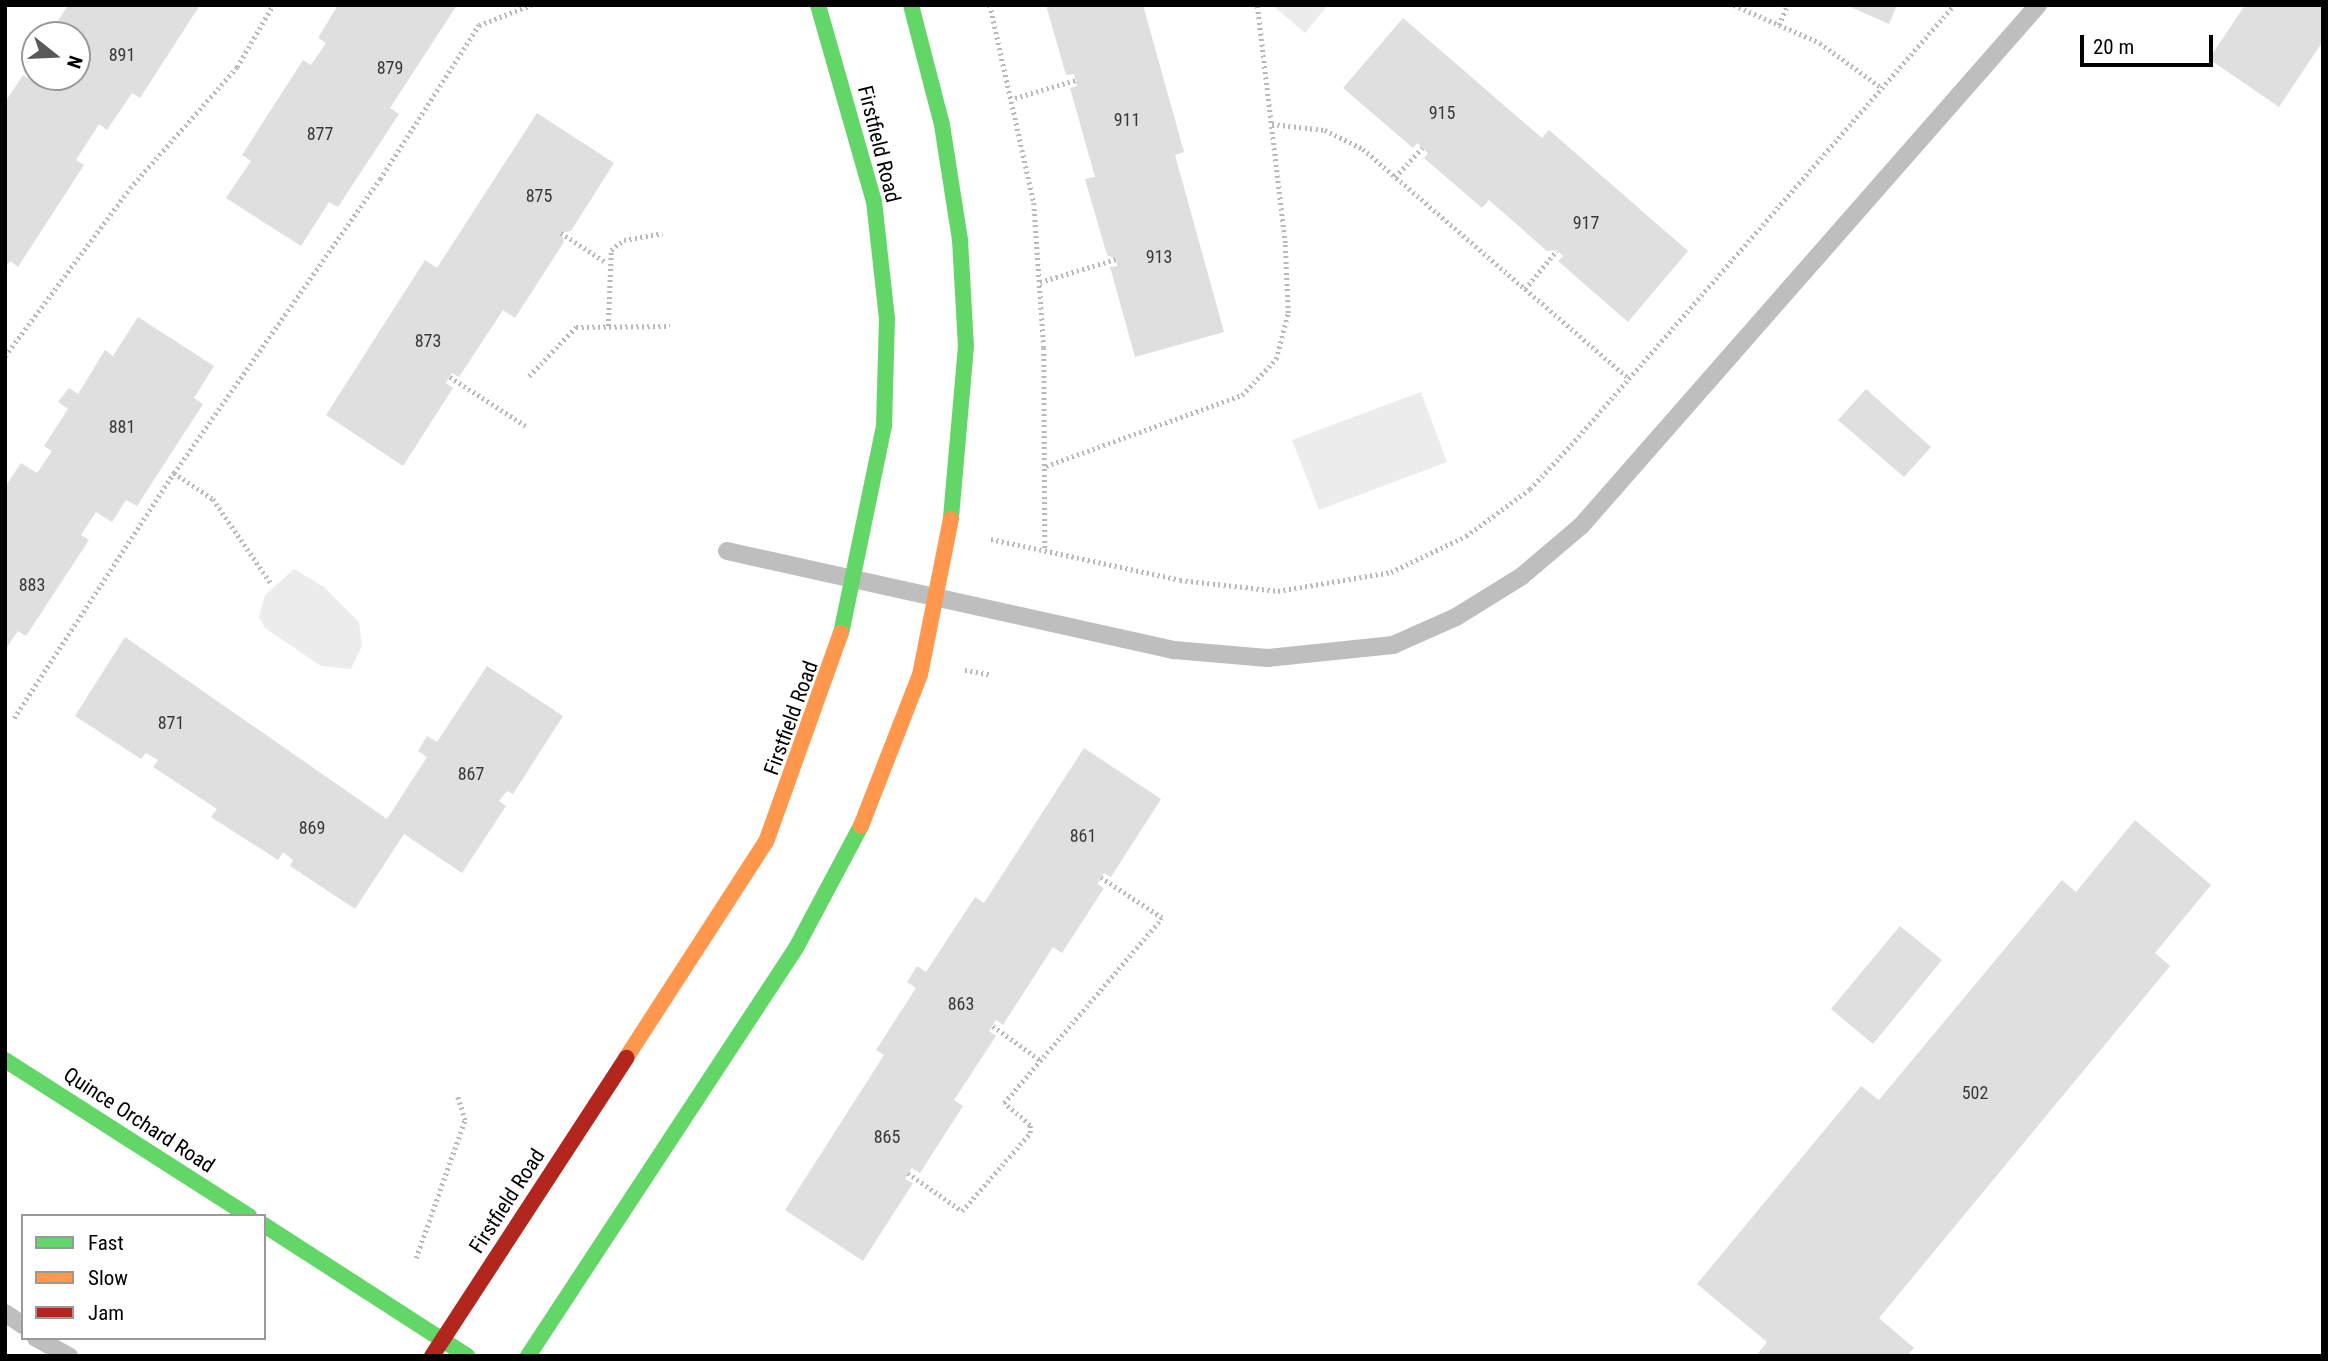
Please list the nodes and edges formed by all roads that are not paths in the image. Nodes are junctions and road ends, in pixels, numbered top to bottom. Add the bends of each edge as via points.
1 (818, 5) edge
2 (911, 5) edge
3 (2038, 5) edge
4 (727, 551) dead end
5 (856, 579) junction
6 (940, 598) junction
7 (5, 1060) edge
8 (246, 1214) edge
9 (266, 1226) edge
10 (5, 1314) edge
11 (5, 1322) edge
12 (21, 1324) edge
13 (21, 1330) edge
14 (443, 1339) junction
15 (40, 1340) edge
16 (46, 1340) edge
17 (69, 1356) edge
18 (432, 1356) edge
19 (467, 1356) edge
20 (528, 1356) edge

1 - 5 street, Firstfield Road via 874,201 887,318 884,426
2 - 6 street via 942,125 961,253 965,346 959,460
3 - 6 lane via 1581,526 1522,576 1456,617 1393,645 1268,657 1174,650
4 - 5 lane
5 - 6 lane
5 - 14 street, Firstfield Road via 837,654 766,842
6 - 20 street via 880,787 841,869
7 - 8 street, Quince Orchard Road
9 - 14 street
10 - 12 lane
11 - 13 lane
14 - 18 street, Firstfield Road
14 - 19 street
15 - 17 lane
16 - 17 lane

